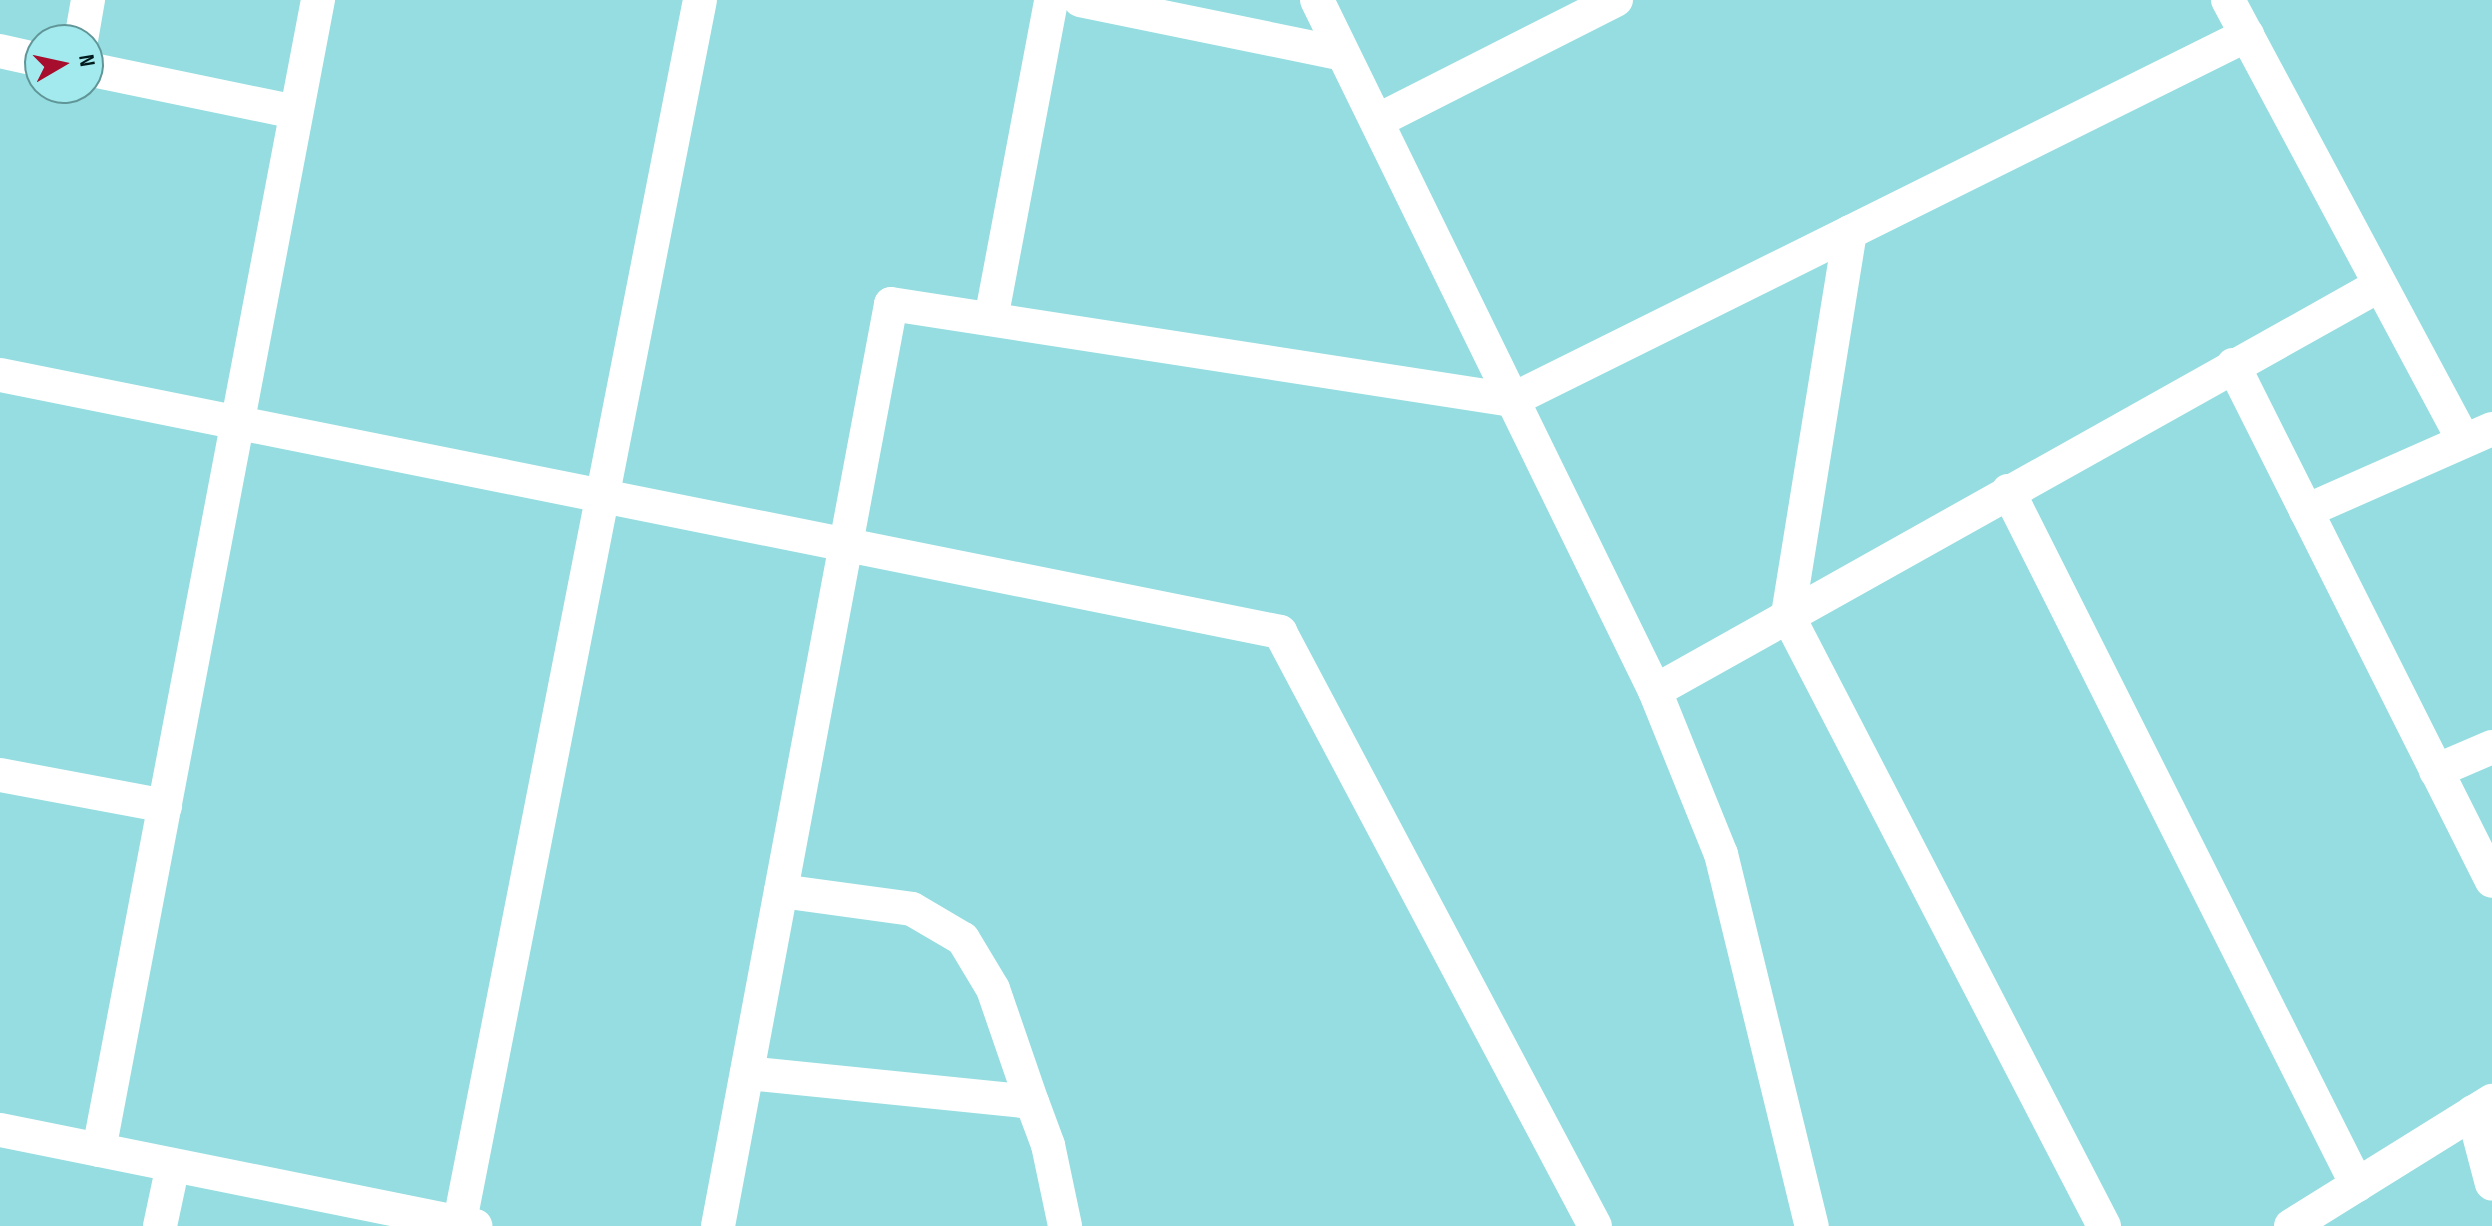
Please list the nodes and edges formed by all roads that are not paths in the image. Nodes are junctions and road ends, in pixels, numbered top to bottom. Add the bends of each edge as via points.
1 (88, 0) edge
2 (318, 0) edge
3 (700, 0) edge
4 (1051, 0) edge
5 (1080, 0) edge
6 (1317, 0) edge
7 (1616, 0) edge
8 (2228, 0) edge
9 (84, 24) edge
10 (2247, 35) junction
11 (0, 51) edge
12 (1343, 54) junction
13 (24, 56) edge
14 (104, 72) edge
15 (296, 112) junction
16 (1377, 121) junction
17 (1850, 232) junction
18 (2380, 285) junction
19 (991, 319) junction
20 (2233, 365) junction
21 (0, 375) edge
22 (1512, 400) junction
23 (237, 422) junction
24 (2478, 435) edge
25 (2008, 491) junction
26 (603, 496) junction
27 (2306, 511) junction
28 (846, 545) junction
29 (1788, 616) junction
30 (1655, 691) junction
31 (2492, 747) edge
32 (2436, 771) junction
33 (0, 775) edge
34 (165, 806) junction
35 (2492, 881) edge
36 (781, 891) junction
37 (747, 1073) junction
38 (1032, 1102) junction
39 (2483, 1106) edge
40 (0, 1130) edge
41 (99, 1150) junction
42 (173, 1165) junction
43 (2492, 1184) edge
44 (2357, 1185) junction
45 (465, 1225) edge
46 (160, 1226) edge
47 (718, 1226) edge
48 (1065, 1226) edge
49 (1595, 1226) edge
50 (1812, 1226) edge
51 (2104, 1226) edge
52 (2291, 1226) edge

1 - 9 street
2 - 15 street
3 - 26 street
4 - 19 street
5 - 12 street
6 - 12 street
7 - 16 street
8 - 10 street
10 - 17 street
10 - 18 street
11 - 13 street
12 - 16 street
14 - 15 street
15 - 23 street
16 - 22 street
17 - 22 street
17 - 29 street
18 - 20 street
18 - 24 street
19 - 22 street
19 - 28 street via 891,304
20 - 25 street
20 - 27 street
21 - 23 street
22 - 30 street
23 - 26 street
23 - 34 street
24 - 27 street
25 - 29 street
25 - 44 street
26 - 28 street
26 - 45 street
27 - 32 street
28 - 36 street
28 - 49 street via 1280,632
29 - 30 street
29 - 51 street
30 - 50 street via 1721,854
31 - 32 street
32 - 35 street
33 - 34 street
34 - 41 street
36 - 37 street
36 - 38 street via 912,909 963,939 993,989
37 - 38 street
37 - 47 street
38 - 48 street via 1048,1145
39 - 43 street
39 - 44 street
40 - 41 street
41 - 42 street
42 - 45 street
42 - 46 street
44 - 52 street

